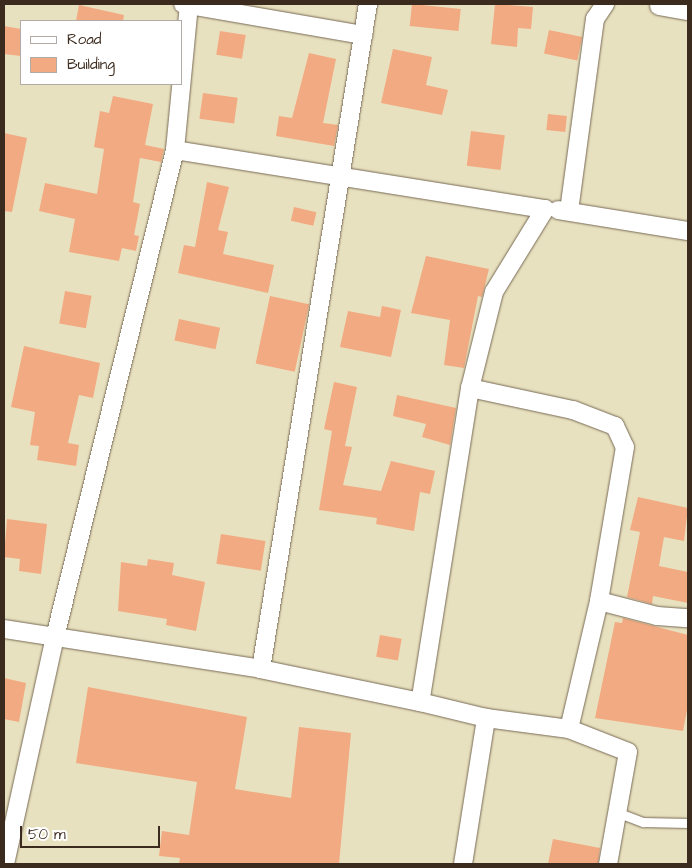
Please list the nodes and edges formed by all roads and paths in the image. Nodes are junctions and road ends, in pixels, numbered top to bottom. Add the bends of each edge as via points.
1 (186, 4) edge
2 (368, 4) edge
3 (605, 4) edge
4 (653, 5) edge
5 (688, 11) edge
6 (363, 35) junction
7 (182, 57) edge
8 (180, 85) edge
9 (175, 150) junction
10 (340, 178) junction
11 (545, 209) junction
12 (569, 211) junction
13 (688, 231) edge
14 (470, 388) junction
15 (599, 601) junction
16 (688, 618) edge
17 (4, 629) edge
18 (55, 637) junction
19 (261, 669) junction
20 (420, 702) junction
21 (486, 718) junction
22 (569, 729) junction
23 (620, 813) junction
24 (688, 823) edge
25 (5, 864) edge
26 (463, 864) edge
27 (608, 864) edge

1 - 6 street
1 - 7 street
2 - 6 street
3 - 12 street via 595,19
4 - 5 street
6 - 10 street
8 - 9 street
9 - 10 street
9 - 18 street
10 - 11 street
10 - 19 street
11 - 12 street
11 - 14 street via 494,292
12 - 13 street
14 - 15 street via 573,410 615,426 625,447
14 - 20 street
15 - 16 street via 657,616
15 - 22 street
17 - 18 street
18 - 19 street
18 - 25 street
19 - 20 street
20 - 21 street
21 - 22 street
21 - 26 street
22 - 23 street via 628,752
23 - 24 lane via 643,822
23 - 27 street

